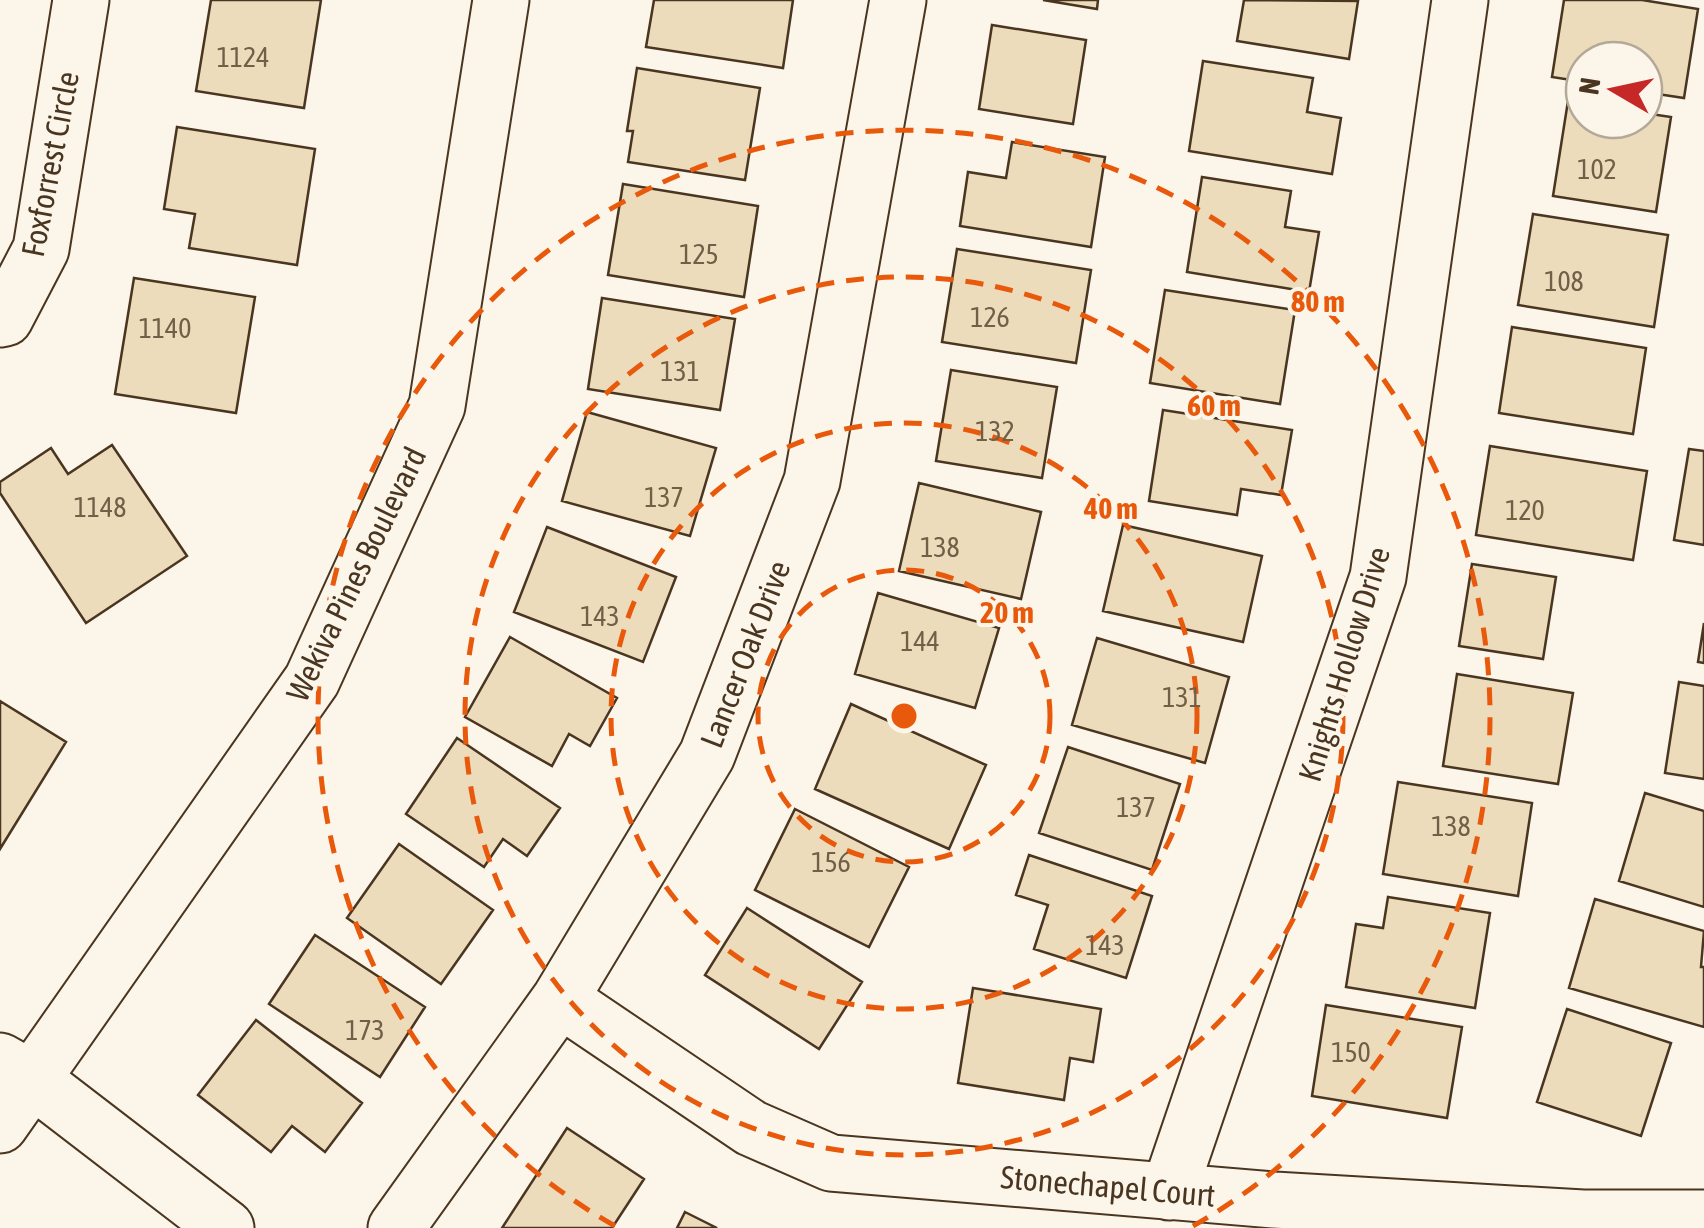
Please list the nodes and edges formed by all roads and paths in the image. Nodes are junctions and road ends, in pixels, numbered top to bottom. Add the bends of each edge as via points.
1 (81, 0) edge
2 (501, 0) edge
3 (898, 0) edge
4 (1460, 0) edge
5 (0, 319) edge
6 (560, 999) junction
7 (16, 1070) edge
8 (0, 1126) edge
9 (1169, 1192) junction
10 (1704, 1218) edge
11 (226, 1228) edge
12 (396, 1228) edge

1 - 5 street, Foxforrest Circle via 40,248
2 - 7 street, Wekiva Pines Boulevard via 437,406 312,680
3 - 6 street, Lancer Oak Drive via 812,481 707,755
4 - 9 street, Knights Hollow Drive via 1378,577
6 - 9 street, Stonechapel Court via 751,1128 831,1163
6 - 12 street, Lancer Oak Drive
7 - 8 street, Wekiva Pines Boulevard
7 - 11 street
9 - 10 street, Stonechapel Court via 1583,1218

